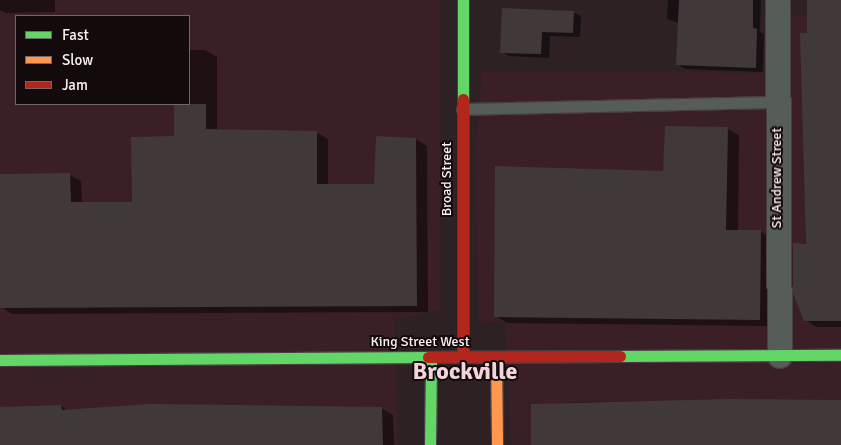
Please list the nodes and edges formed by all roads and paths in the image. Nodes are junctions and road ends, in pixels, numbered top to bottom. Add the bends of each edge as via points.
1 (464, 0) edge
2 (778, 0) edge
3 (777, 102) junction
4 (462, 109) junction
5 (841, 355) edge
6 (780, 356) junction
7 (431, 357) junction
8 (463, 357) junction
9 (496, 357) junction
10 (0, 360) edge
11 (430, 445) edge
12 (497, 445) edge

1 - 4 main road, Broad Street
2 - 3 street, St Andrew Street
3 - 4 lane
3 - 6 street, St Andrew Street
4 - 8 main road, Broad Street
5 - 6 main road, King Street West
6 - 9 main road, King Street West
7 - 8 main road, King Street West
7 - 10 main road, King Street West
7 - 11 main road
8 - 9 main road, King Street West
9 - 12 main road

